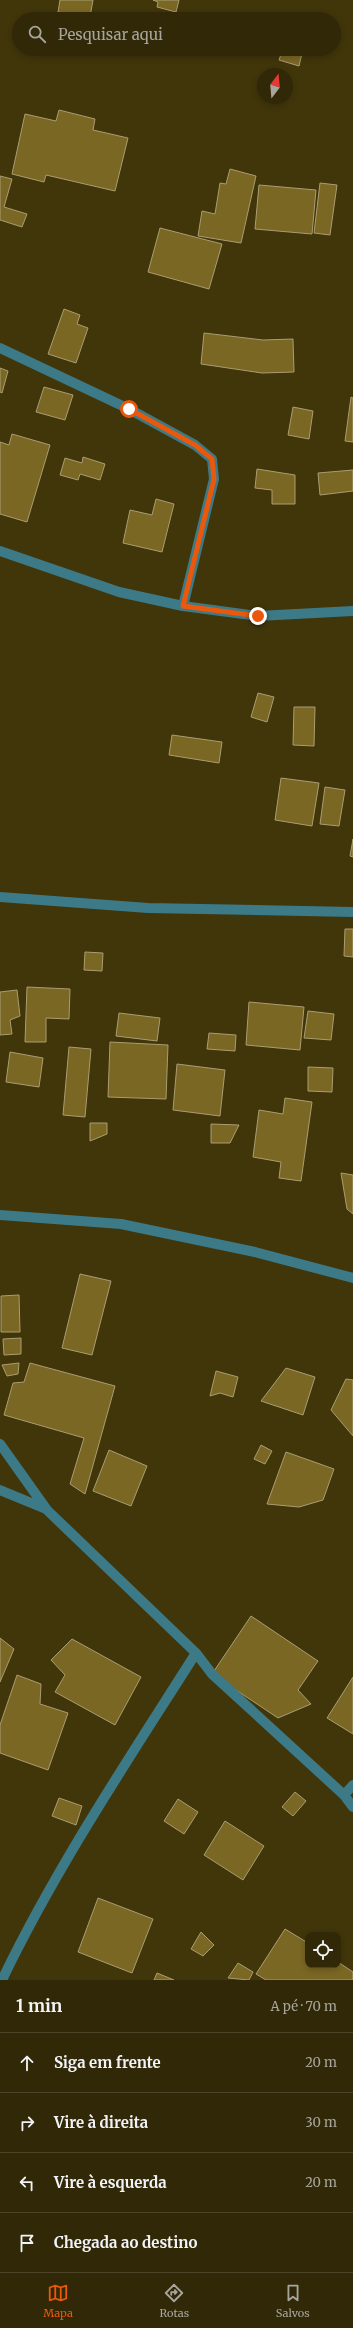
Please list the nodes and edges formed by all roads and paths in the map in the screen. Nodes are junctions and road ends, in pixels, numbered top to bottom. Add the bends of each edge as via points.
1 (0, 348) edge
2 (0, 551) edge
3 (183, 606) junction
4 (353, 611) edge
5 (0, 897) edge
6 (353, 912) edge
7 (0, 1214) edge
8 (353, 1278) edge
9 (0, 1444) edge
10 (0, 1490) edge
11 (47, 1510) junction
12 (196, 1653) junction
13 (353, 1785) edge
14 (344, 1795) junction
15 (353, 1807) edge
16 (2, 1980) edge

1 - 3 street via 129,409 195,445 212,459 214,479
2 - 3 street via 119,592
3 - 4 street via 258,616
5 - 6 street via 148,908
7 - 8 street via 121,1224 255,1252
9 - 11 street
10 - 11 street
11 - 12 street
12 - 14 street via 212,1674
12 - 16 street via 74,1846 32,1918
13 - 14 street
14 - 15 street

